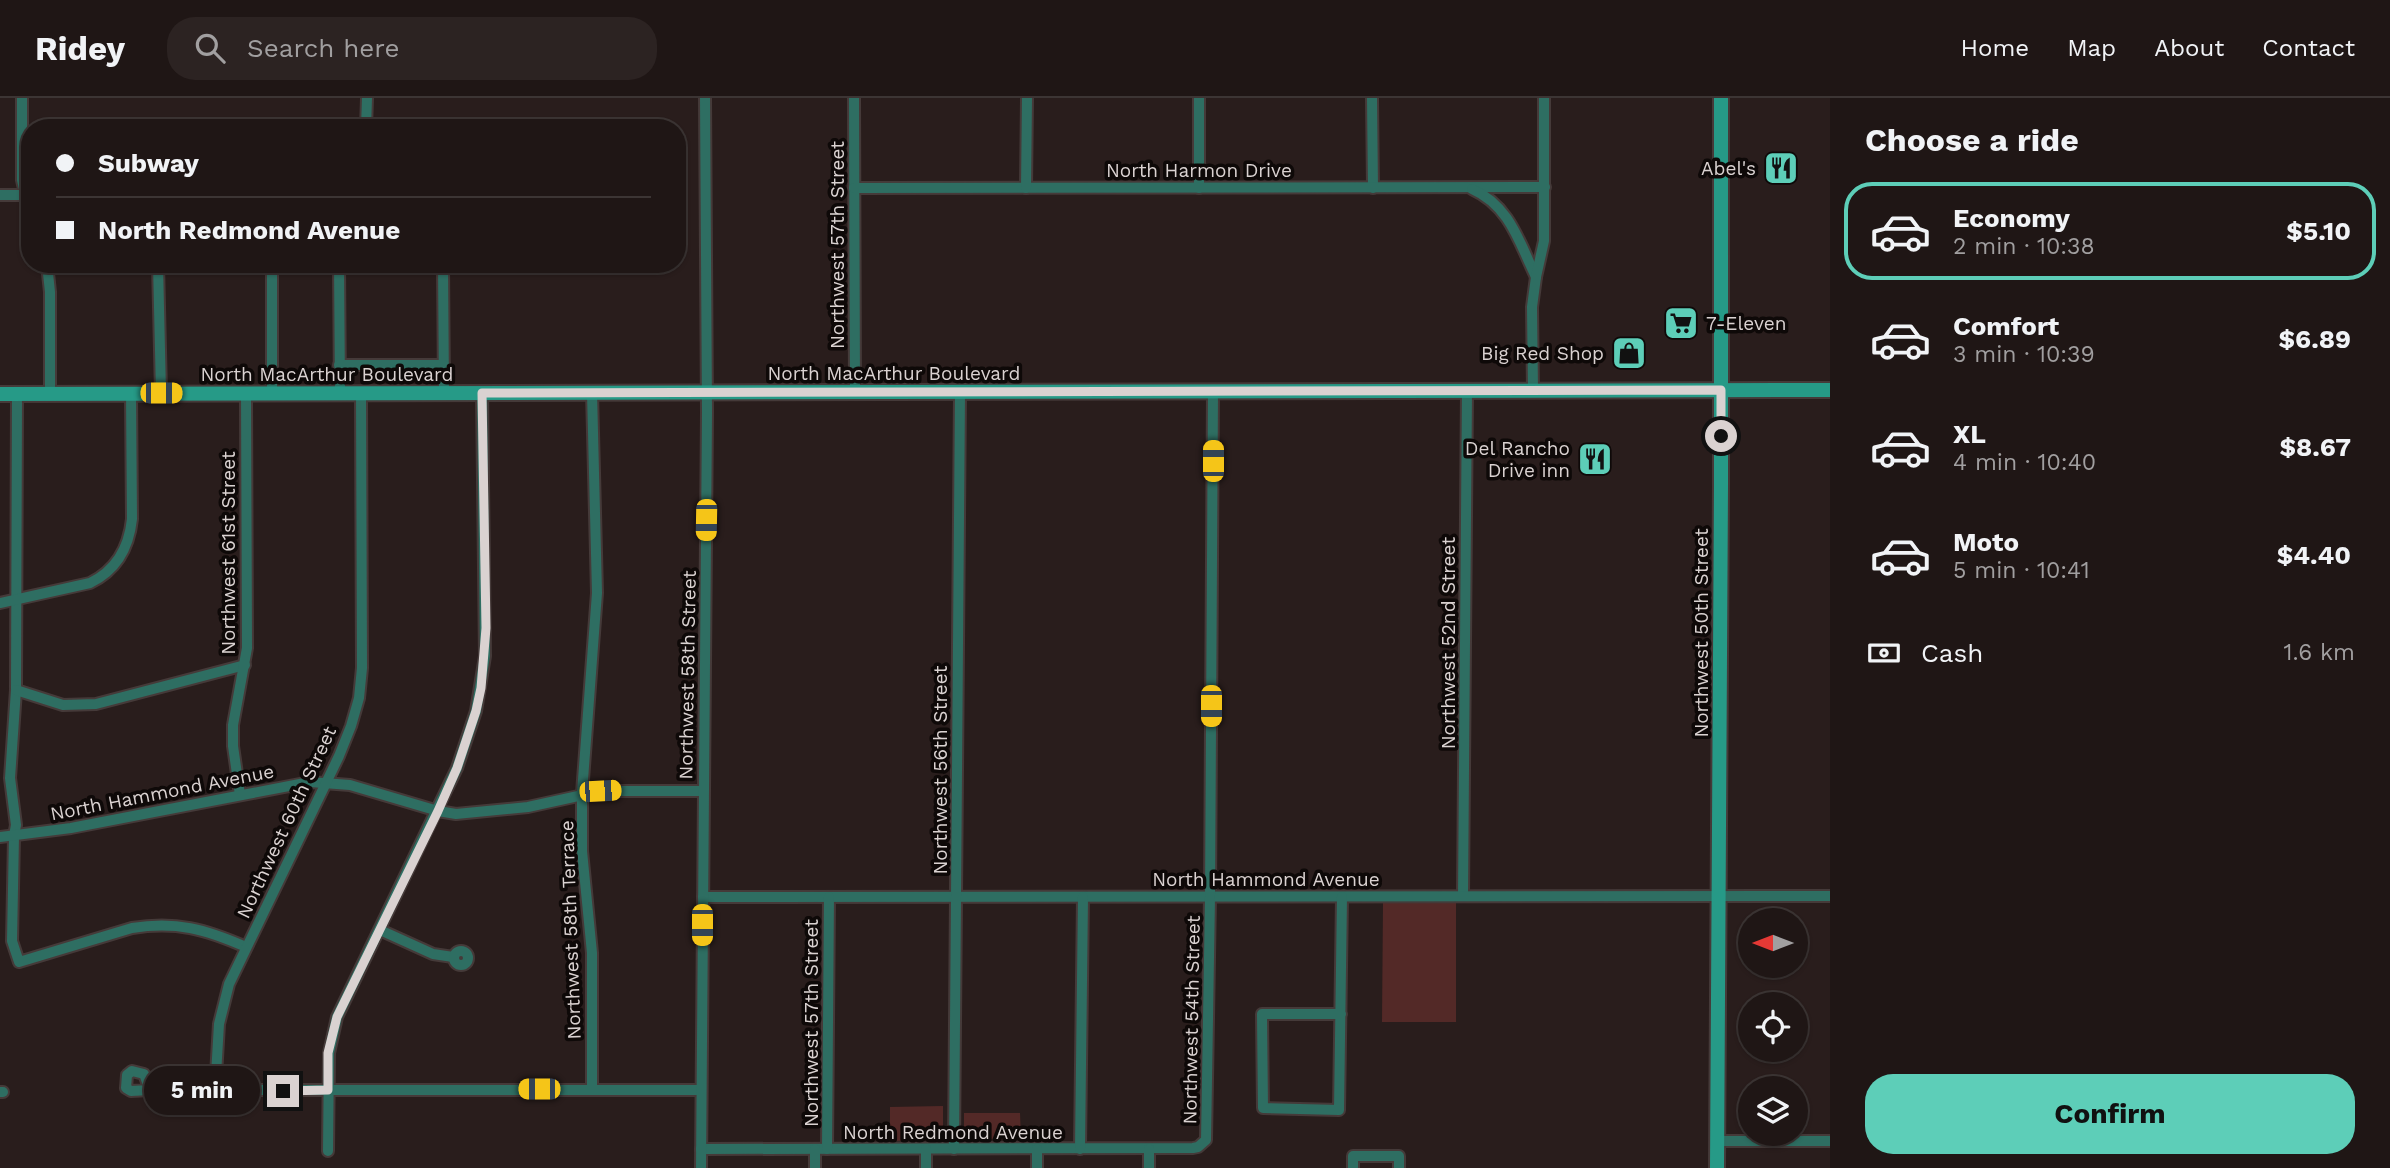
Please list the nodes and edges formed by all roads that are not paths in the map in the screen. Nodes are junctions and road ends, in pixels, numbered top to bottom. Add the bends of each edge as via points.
1 (22, 98) edge
2 (367, 98) edge
3 (705, 98) edge
4 (854, 98) edge
5 (1027, 98) edge
6 (1199, 98) edge
7 (1372, 98) edge
8 (1544, 98) edge
9 (1721, 98) edge
10 (22, 119) edge
11 (366, 119) edge
12 (1545, 187) junction
13 (854, 188) junction
14 (1026, 188) junction
15 (1199, 188) junction
16 (1373, 188) junction
17 (1467, 188) junction
18 (0, 195) edge
19 (21, 195) edge
20 (48, 273) edge
21 (158, 273) edge
22 (272, 273) edge
23 (339, 273) edge
24 (443, 273) edge
25 (1536, 277) junction
26 (339, 365) junction
27 (444, 365) junction
28 (1467, 390) junction
29 (1721, 390) junction
30 (1830, 390) edge
31 (1213, 391) junction
32 (1533, 391) junction
33 (592, 392) junction
34 (855, 392) junction
35 (960, 392) junction
36 (50, 393) junction
37 (131, 393) junction
38 (161, 393) junction
39 (246, 393) junction
40 (272, 393) junction
41 (340, 393) junction
42 (361, 393) junction
43 (444, 393) junction
44 (482, 393) junction
45 (706, 393) junction
46 (0, 394) edge
47 (17, 394) junction
48 (17, 600) junction
49 (0, 603) edge
50 (245, 665) junction
51 (16, 690) junction
52 (327, 782) junction
53 (703, 791) junction
54 (582, 793) junction
55 (240, 794) junction
56 (438, 811) junction
57 (14, 836) junction
58 (0, 837) edge
59 (1718, 895) junction
60 (1830, 896) edge
61 (702, 897) junction
62 (829, 897) junction
63 (956, 897) junction
64 (1083, 897) junction
65 (1210, 897) junction
66 (1342, 897) junction
67 (1463, 897) junction
68 (380, 930) junction
69 (246, 947) junction
70 (453, 957) dead end
71 (1341, 1014) junction
72 (592, 1088) junction
73 (150, 1090) dead end
74 (328, 1090) junction
75 (701, 1090) junction
76 (215, 1092) junction
77 (1717, 1141) junction
78 (1830, 1141) edge
79 (1203, 1144) joint
80 (701, 1149) junction
81 (815, 1149) junction
82 (827, 1149) junction
83 (926, 1149) junction
84 (954, 1149) junction
85 (1037, 1149) junction
86 (1080, 1149) junction
87 (1149, 1149) junction
88 (328, 1151) dead end
89 (701, 1168) edge
90 (815, 1168) edge
91 (926, 1168) edge
92 (1037, 1168) edge
93 (1149, 1168) edge
94 (1353, 1168) edge
95 (1399, 1168) edge
96 (1717, 1168) edge

1 - 10 street
2 - 11 street
3 - 45 street, Northwest 58th Street
4 - 13 street, Northwest 57th Street
5 - 14 street
6 - 15 street
7 - 16 street
8 - 12 street
9 - 29 main road, Northwest 50th Street
12 - 17 street, North Harmon Drive
12 - 25 street via 1544,241
13 - 14 street, North Harmon Drive
13 - 34 street, Northwest 57th Street
14 - 15 street, North Harmon Drive
15 - 16 street, North Harmon Drive
16 - 17 street, North Harmon Drive
17 - 25 street via 1486,195 1507,215
18 - 19 street
20 - 36 street
21 - 38 street
22 - 40 street
23 - 26 street
24 - 27 street
25 - 32 street
26 - 27 street
26 - 41 street
27 - 43 street
28 - 31 main road, North MacArthur Boulevard
28 - 32 main road, North MacArthur Boulevard
28 - 67 street, Northwest 52nd Street
29 - 30 main road, North MacArthur Boulevard
29 - 32 main road, North MacArthur Boulevard
29 - 59 main road, Northwest 50th Street
31 - 35 main road, North MacArthur Boulevard
31 - 65 street, Northwest 54th Street
33 - 44 main road, North MacArthur Boulevard
33 - 45 main road, North MacArthur Boulevard
33 - 54 street, Northwest 58th Terrace via 597,593
34 - 35 main road, North MacArthur Boulevard
34 - 45 main road, North MacArthur Boulevard
35 - 63 street, Northwest 56th Street
36 - 37 main road, North MacArthur Boulevard
36 - 47 main road, North MacArthur Boulevard
37 - 38 main road, North MacArthur Boulevard
37 - 48 street via 132,519 120,558 90,583
38 - 39 main road, North MacArthur Boulevard
39 - 40 main road, North MacArthur Boulevard
39 - 50 street, Northwest 61st Street
40 - 41 main road, North MacArthur Boulevard
41 - 42 main road, North MacArthur Boulevard
42 - 43 main road, North MacArthur Boulevard
42 - 52 street, Northwest 60th Street via 362,668 351,726
43 - 44 main road, North MacArthur Boulevard
44 - 56 street via 486,628 482,678 469,737
45 - 53 street, Northwest 58th Street
46 - 47 main road, North MacArthur Boulevard
47 - 48 street
48 - 49 street
48 - 51 street
50 - 51 street via 96,704 62,705
50 - 55 street, Northwest 61st Street via 233,724
51 - 57 street via 10,755
52 - 55 street, North Hammond Avenue
52 - 56 street, North Hammond Avenue via 374,790
52 - 69 street, Northwest 60th Street
53 - 54 street, North Hammond Avenue
53 - 61 street, Northwest 58th Street
54 - 56 street, North Hammond Avenue via 502,810
54 - 72 street, Northwest 58th Terrace via 582,851 592,953
55 - 57 street, North Hammond Avenue
56 - 68 street
57 - 58 street, North Hammond Avenue
57 - 69 street via 12,941 19,962 148,926 201,929
59 - 60 street, North Hammond Avenue
59 - 67 street, North Hammond Avenue
59 - 77 main road, Northwest 50th Street
61 - 62 street, North Hammond Avenue
61 - 75 street, Northwest 58th Street
62 - 63 street, North Hammond Avenue
62 - 82 street, Northwest 57th Street
63 - 64 street, North Hammond Avenue
63 - 84 street, Northwest 56th Street
64 - 65 street, North Hammond Avenue
64 - 86 street
65 - 66 street, North Hammond Avenue
65 - 79 street, Northwest 54th Street via 1208,1133
66 - 67 street, North Hammond Avenue
66 - 71 street
68 - 70 street via 433,954
68 - 74 street via 337,1017 328,1053
69 - 76 street, Northwest 60th Street via 229,984 219,1024
71 - 71 street via 1339,1110 1263,1108 1262,1014
72 - 74 street
72 - 75 street
73 - 76 street
74 - 76 street
74 - 88 street
75 - 80 street, Northwest 58th Street
77 - 78 street
77 - 96 main road, Northwest 50th Street
79 - 87 street, North Redmond Avenue
80 - 81 street, North Redmond Avenue
80 - 89 street, Northwest 58th Street
81 - 82 street, North Redmond Avenue
81 - 90 street, Northwest 57th Street
82 - 83 street, North Redmond Avenue
83 - 84 street, North Redmond Avenue
83 - 91 street
84 - 85 street, North Redmond Avenue
85 - 86 street, North Redmond Avenue
85 - 92 street
86 - 87 street, North Redmond Avenue
87 - 93 street
94 - 95 street via 1353,1156 1399,1156

